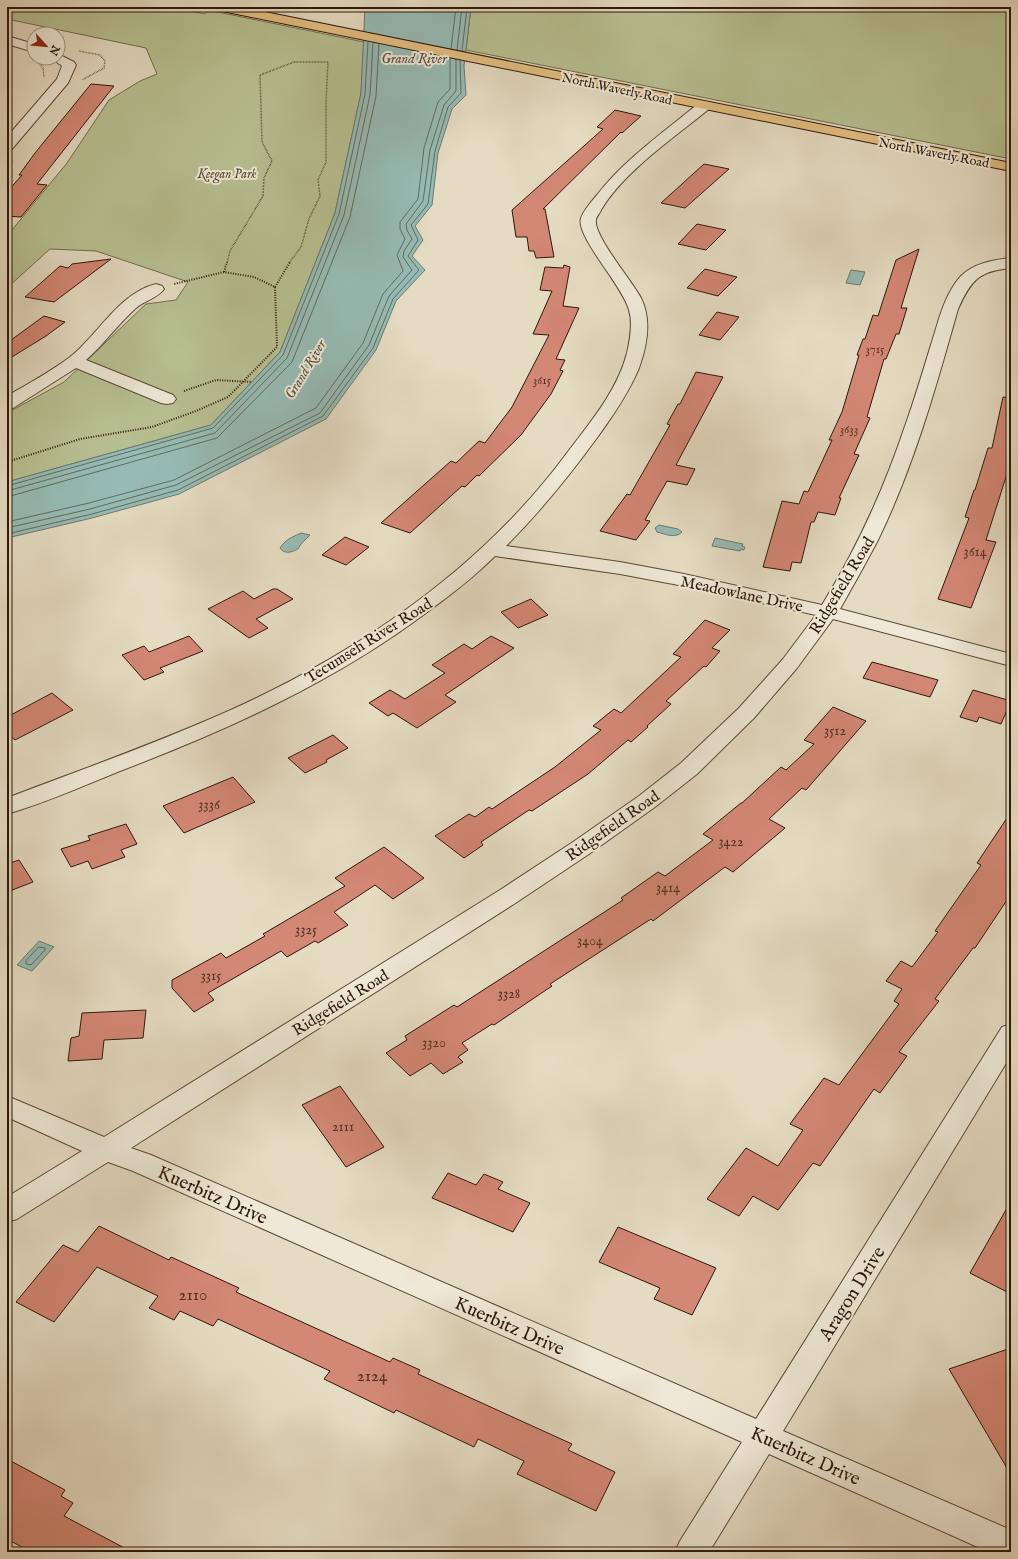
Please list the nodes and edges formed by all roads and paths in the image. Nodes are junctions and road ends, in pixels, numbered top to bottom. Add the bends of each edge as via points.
1 (222, 7) edge
2 (7, 40) edge
3 (26, 50) edge
4 (66, 63) edge
5 (42, 66) edge
6 (44, 79) dead end
7 (704, 106) junction
8 (7, 146) edge
9 (1011, 168) edge
10 (1011, 263) edge
11 (224, 272) junction
12 (275, 287) junction
13 (156, 289) joint
14 (75, 361) junction
15 (244, 382) junction
16 (252, 382) dead end
17 (167, 399) joint
18 (7, 404) edge
19 (7, 462) edge
20 (493, 550) junction
21 (828, 612) junction
22 (1011, 660) edge
23 (7, 806) edge
24 (1011, 1034) edge
25 (7, 1106) edge
26 (106, 1150) junction
27 (7, 1211) edge
28 (762, 1436) junction
29 (1011, 1546) edge
30 (691, 1552) edge

1 - 7 main road, North Waverly Road
2 - 3 street
4 - 8 street via 69,65 64,80
5 - 6 path
7 - 9 main road, North Waverly Road
7 - 20 street, Tecumseh River Road via 632,166 608,191 588,220 592,238 633,298 638,312 636,351 616,397 574,458 521,522
10 - 21 street, Ridgefield Road via 990,265 976,271 966,279 956,293 914,429 883,512 854,570
11 - 12 path via 254,277
11 - 12 path via 230,251 263,196 264,178 272,160 262,142 260,75 294,62 328,62 326,162 318,180 320,196 300,247
11 - 13 path
12 - 15 path via 277,347
13 - 14 street via 130,305
14 - 17 street
14 - 18 street
15 - 16 path
15 - 17 path via 216,380
15 - 19 path via 228,397 152,426 80,439
20 - 21 street, Meadowlane Drive via 620,568
20 - 23 street, Tecumseh River Road via 404,622 273,698 171,743
21 - 22 street, Meadowlane Drive
21 - 26 street, Ridgefield Road via 787,668 744,717 686,771 618,822 519,889
24 - 28 street, Aragon Drive
25 - 26 street, Kuerbitz Drive
26 - 27 street, Ridgefield Road
26 - 28 street, Kuerbitz Drive via 142,1163
28 - 29 street, Kuerbitz Drive
28 - 30 street, Aragon Drive

